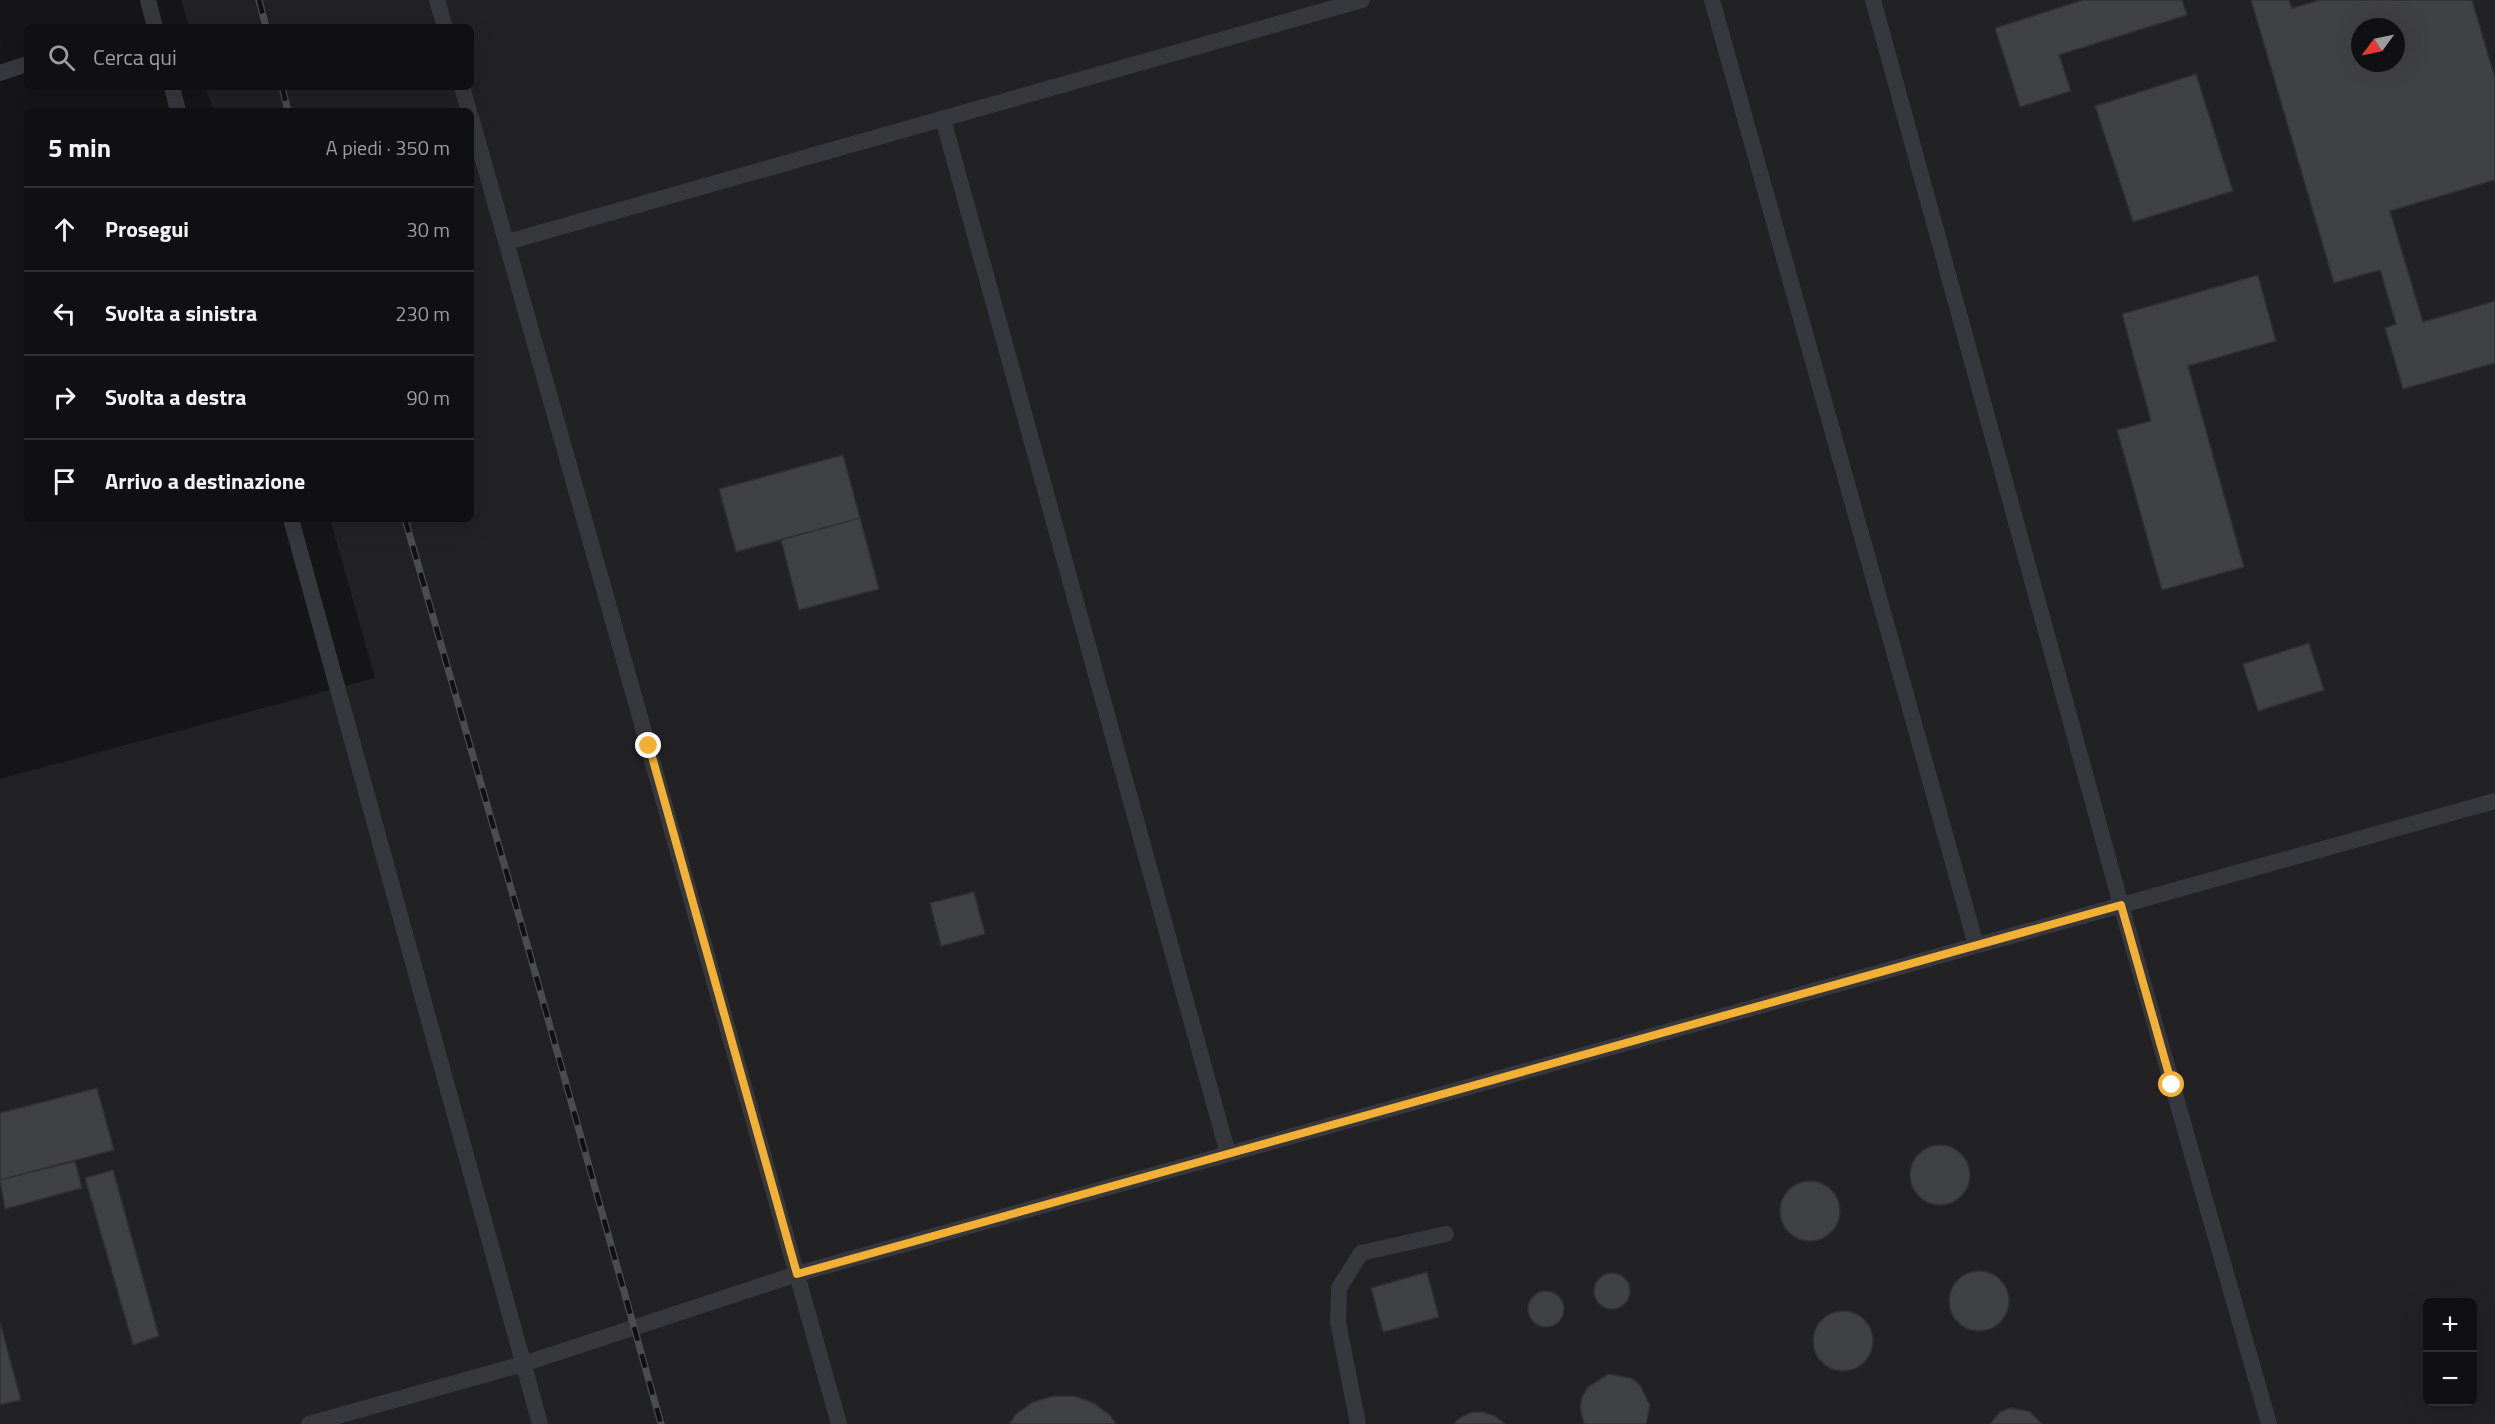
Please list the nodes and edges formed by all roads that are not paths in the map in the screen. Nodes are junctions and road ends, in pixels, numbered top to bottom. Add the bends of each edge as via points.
1 (148, 0) edge
2 (437, 0) edge
3 (1362, 0) edge
4 (1712, 0) edge
5 (1873, 0) edge
6 (151, 24) edge
7 (444, 24) edge
8 (24, 65) edge
9 (0, 73) edge
10 (173, 90) edge
11 (463, 90) edge
12 (177, 108) edge
13 (468, 108) edge
14 (943, 119) junction
15 (474, 127) edge
16 (507, 242) junction
17 (292, 522) edge
18 (2495, 801) edge
19 (2121, 905) junction
20 (1976, 945) junction
21 (1228, 1154) junction
22 (1446, 1234) dead end
23 (797, 1274) junction
24 (523, 1364) junction
25 (309, 1424) edge
26 (540, 1424) edge
27 (839, 1424) edge
28 (1358, 1424) edge
29 (2269, 1424) edge

1 - 6 lane
2 - 7 lane
3 - 14 lane
4 - 20 lane
5 - 19 lane
8 - 9 lane
10 - 12 lane
11 - 13 lane
14 - 16 lane
14 - 21 lane
15 - 16 lane
16 - 23 lane
17 - 24 lane
18 - 19 lane
19 - 20 lane
19 - 29 lane
20 - 21 lane
21 - 23 lane
22 - 28 lane via 1361,1253 1339,1288 1338,1322
23 - 24 lane
23 - 27 lane
24 - 25 lane
24 - 26 lane

